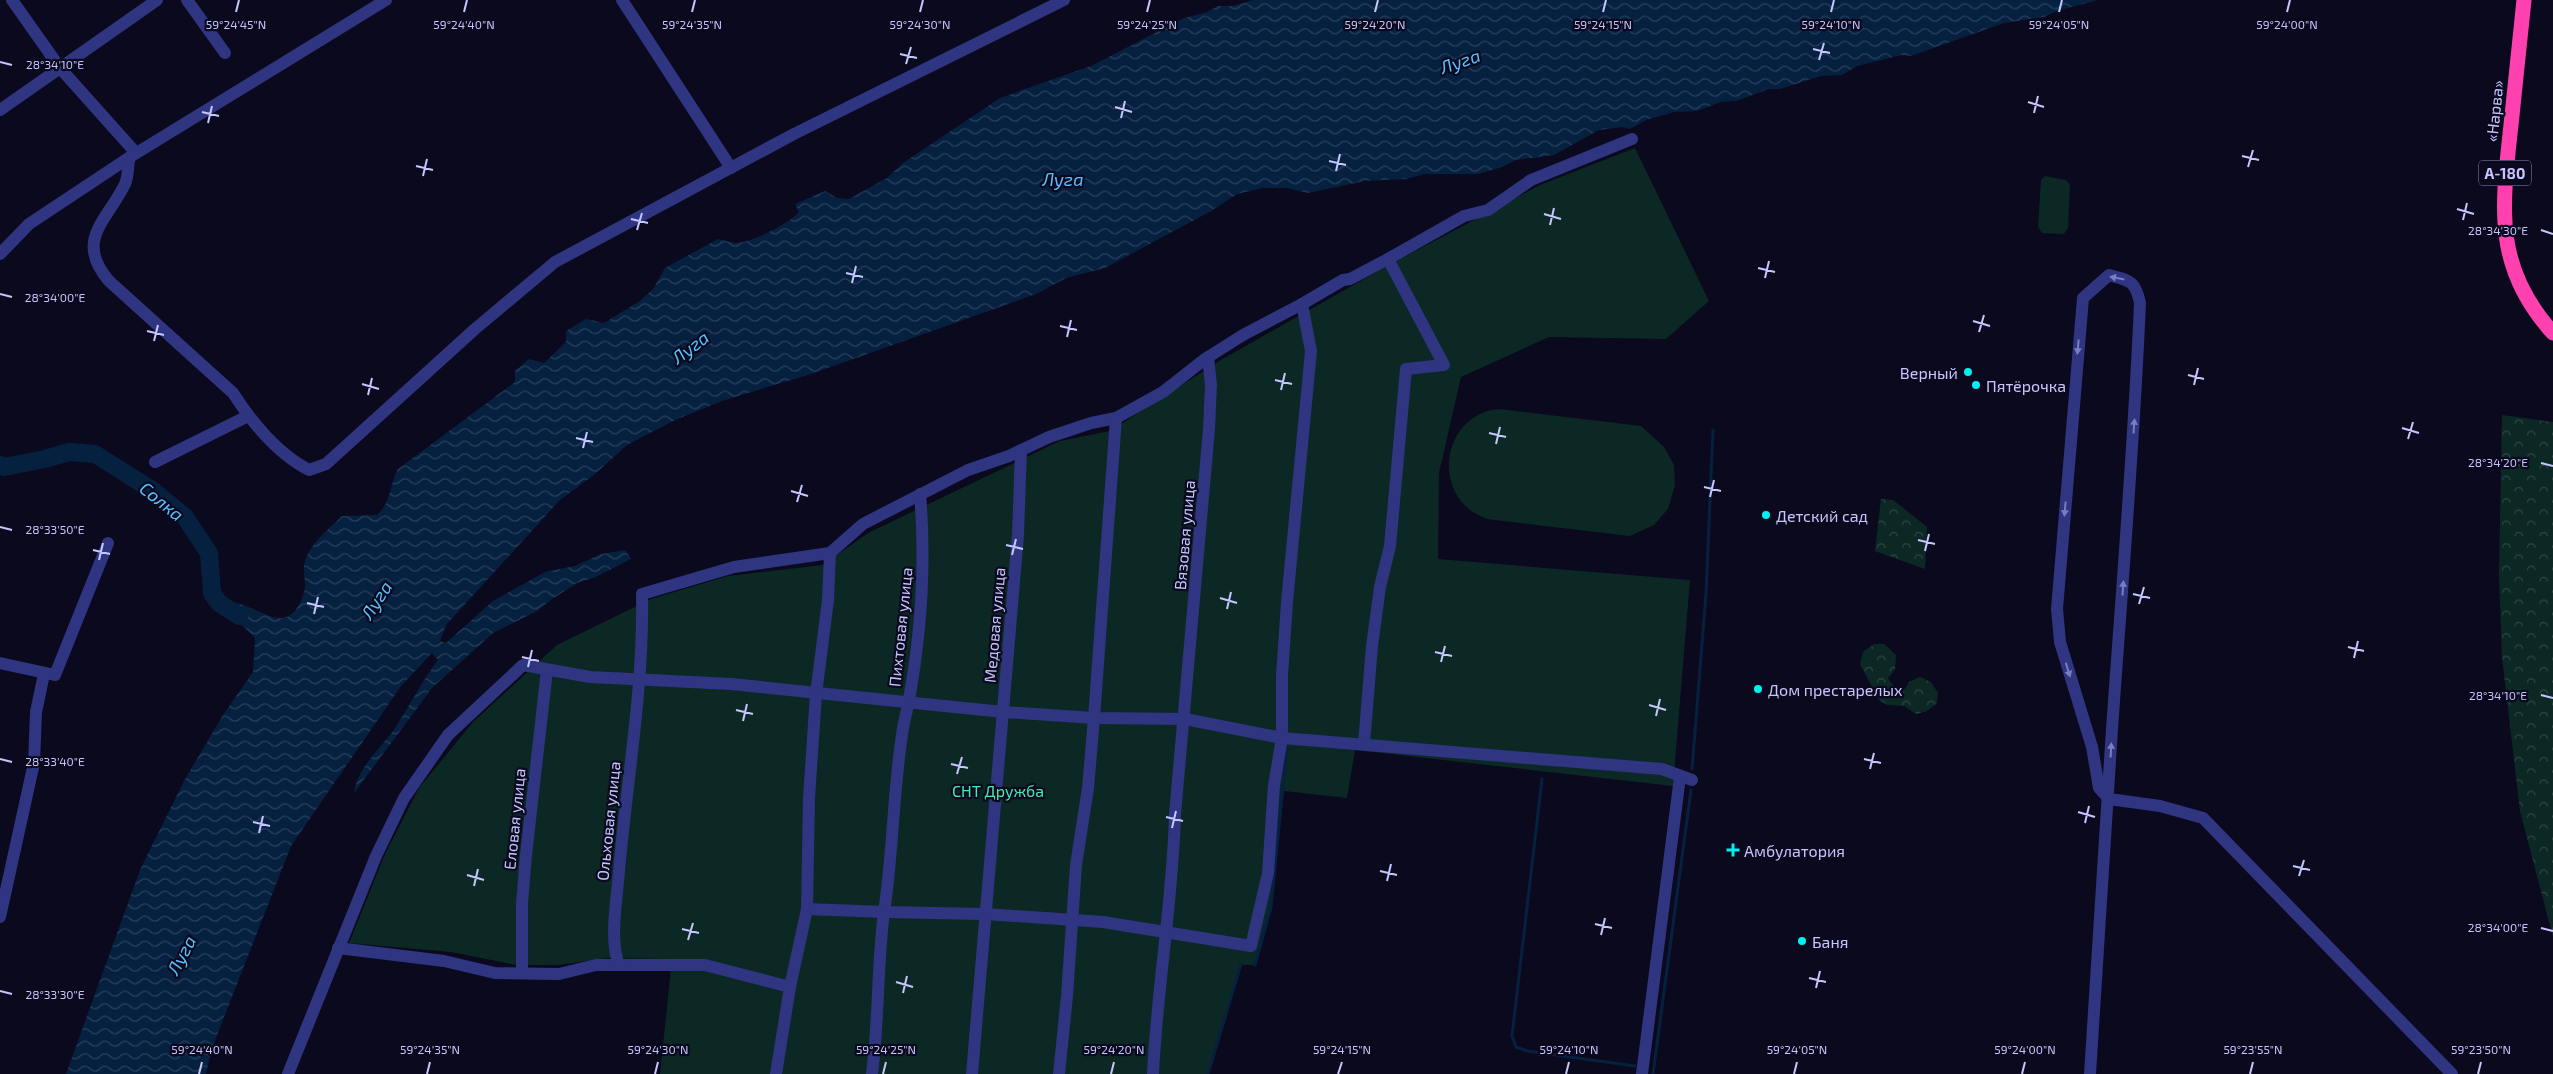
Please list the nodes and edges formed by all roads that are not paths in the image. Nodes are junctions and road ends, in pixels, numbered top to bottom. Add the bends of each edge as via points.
1 (12, 0) edge
2 (157, 0) edge
3 (188, 0) edge
4 (386, 0) edge
5 (622, 0) edge
6 (1064, 0) edge
7 (2524, 0) edge
8 (225, 53) dead end
9 (60, 68) junction
10 (0, 110) edge
11 (1632, 139) dead end
12 (133, 155) junction
13 (731, 168) junction
14 (0, 254) edge
15 (1388, 259) junction
16 (1302, 304) junction
17 (2553, 333) edge
18 (1208, 357) junction
19 (248, 416) junction
20 (1116, 418) junction
21 (1021, 450) junction
22 (155, 462) dead end
23 (920, 494) junction
24 (108, 543) dead end
25 (830, 553) junction
26 (0, 663) edge
27 (547, 670) junction
28 (44, 674) junction
29 (639, 678) junction
30 (816, 694) junction
31 (908, 704) junction
32 (1003, 712) junction
33 (1094, 718) junction
34 (1185, 718) junction
35 (1282, 738) junction
36 (1364, 744) junction
37 (2109, 799) junction
38 (808, 909) junction
39 (884, 912) junction
40 (985, 914) junction
41 (0, 918) edge
42 (1072, 920) junction
43 (1164, 932) junction
44 (338, 948) junction
45 (619, 965) junction
46 (522, 972) junction
47 (790, 987) junction
48 (288, 1074) edge
49 (776, 1074) edge
50 (872, 1074) edge
51 (972, 1074) edge
52 (1059, 1074) edge
53 (1153, 1074) edge
54 (1642, 1074) edge
55 (2090, 1074) edge
56 (2452, 1074) edge

1 - 9 street
2 - 9 street
3 - 8 street
4 - 12 street
5 - 13 street
6 - 13 street
7 - 17 highway, «Нарва» / А-180 via 2503,197 2504,231 2521,288
9 - 10 street
9 - 12 street
11 - 15 street via 1531,180 1488,210 1464,216
12 - 14 street via 29,224
12 - 19 street via 124,186 99,223 94,255 98,268 232,393
13 - 19 street via 555,262 475,329 326,464 308,470 295,463
15 - 16 street
15 - 36 street via 1444,365 1406,369 1390,546 1380,587 1372,646
16 - 18 street
16 - 35 street via 1311,352 1282,676
18 - 20 street via 1163,392
18 - 34 street, Вязовая улица via 1211,385 1209,429
19 - 22 street
20 - 21 street via 1091,423
20 - 33 street
21 - 23 street via 968,470
21 - 32 street, Медовая улица via 1018,535
23 - 25 street via 864,524
23 - 31 street, Пихтовая улица via 922,591
24 - 28 street via 56,675
25 - 29 street, Ольховая улица via 734,567 642,594
25 - 30 street via 825,634
26 - 28 street
27 - 29 street via 590,677
27 - 44 street via 524,665 448,734 404,798
27 - 46 street, Еловая улица via 526,855
28 - 41 street via 36,712 34,764
29 - 30 street
29 - 45 street, Ольховая улица via 617,891 614,953
30 - 31 street
30 - 38 street via 809,798
31 - 32 street
31 - 39 street, Пихтовая улица via 902,734
32 - 33 street
32 - 40 street, Медовая улица
33 - 34 street
33 - 42 street
34 - 35 street
34 - 43 street, Вязовая улица
35 - 36 street
35 - 43 street via 1274,785 1268,873 1251,946
36 - 54 street via 1662,770 1686,778
37 -> 37 street via 2140,303 2131,281 2110,275 2083,298 2057,609 2060,642 2092,748 2099,788
37 - 55 street
37 - 56 street via 2160,806 2203,818
38 - 39 street
38 - 47 street
39 - 40 street
39 - 50 street, Пихтовая улица
40 - 42 street
40 - 51 street, Медовая улица
42 - 43 street
42 - 52 street
43 - 53 street, Вязовая улица
44 - 46 street via 444,961 495,973
44 - 48 street
45 - 46 street via 596,965 559,974
45 - 47 street via 705,965
47 - 49 street

